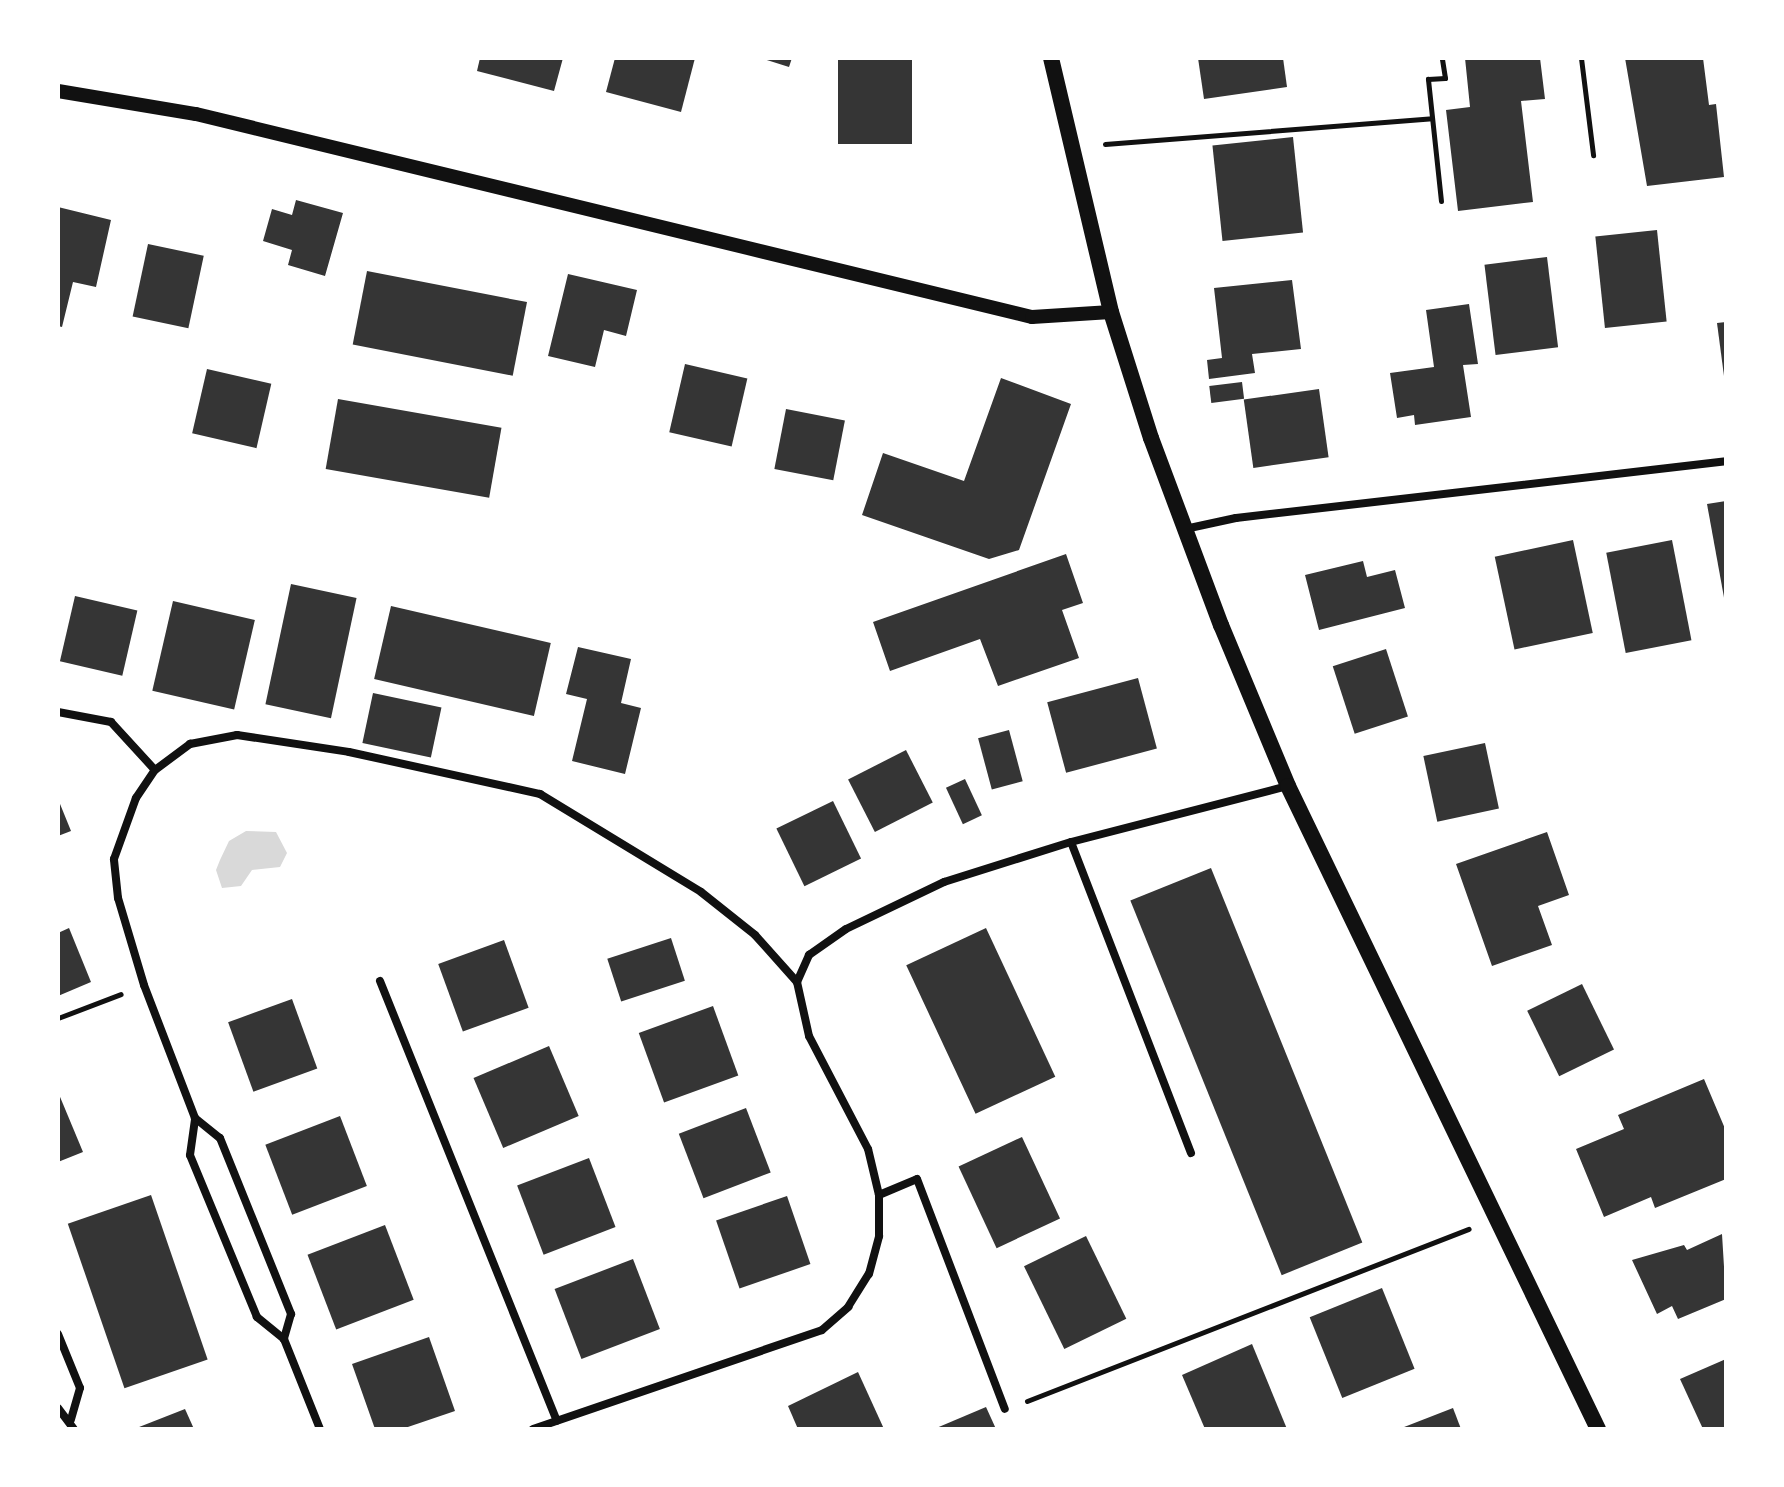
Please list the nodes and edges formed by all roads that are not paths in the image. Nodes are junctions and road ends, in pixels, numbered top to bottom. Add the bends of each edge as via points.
1 (1051, 58) edge
2 (58, 91) edge
3 (1111, 312) junction
4 (1726, 461) edge
5 (1185, 529) junction
6 (58, 712) edge
7 (155, 770) junction
8 (1288, 786) junction
9 (1071, 842) junction
10 (380, 981) dead end
11 (797, 982) junction
12 (195, 1118) junction
13 (1191, 1153) dead end
14 (879, 1195) junction
15 (58, 1334) edge
16 (284, 1339) junction
17 (58, 1408) edge
18 (1005, 1409) road end
19 (557, 1421) junction
20 (72, 1425) edge
21 (320, 1429) edge
22 (533, 1429) edge
23 (1598, 1429) edge

1 - 3 main road
2 - 3 street via 196,114 1032,317
3 - 5 main road
4 - 5 street via 1236,518
5 - 8 main road
6 - 7 street via 111,722
7 - 11 street via 190,744 237,735 349,752 540,794 701,892 755,935
7 - 12 street via 136,798 114,859 118,898 144,985
8 - 9 street
8 - 23 main road
9 - 11 street via 944,882 846,929 809,955
9 - 13 street
10 - 19 street
11 - 14 street via 809,1036 868,1149
12 - 16 street via 190,1155 257,1317
12 - 16 street via 220,1138 232,1167 291,1314
14 - 18 street via 917,1179
14 - 19 street via 879,1236 869,1274 848,1307 822,1330
15 - 20 street via 80,1388
16 - 21 street
17 - 20 street
19 - 22 street

